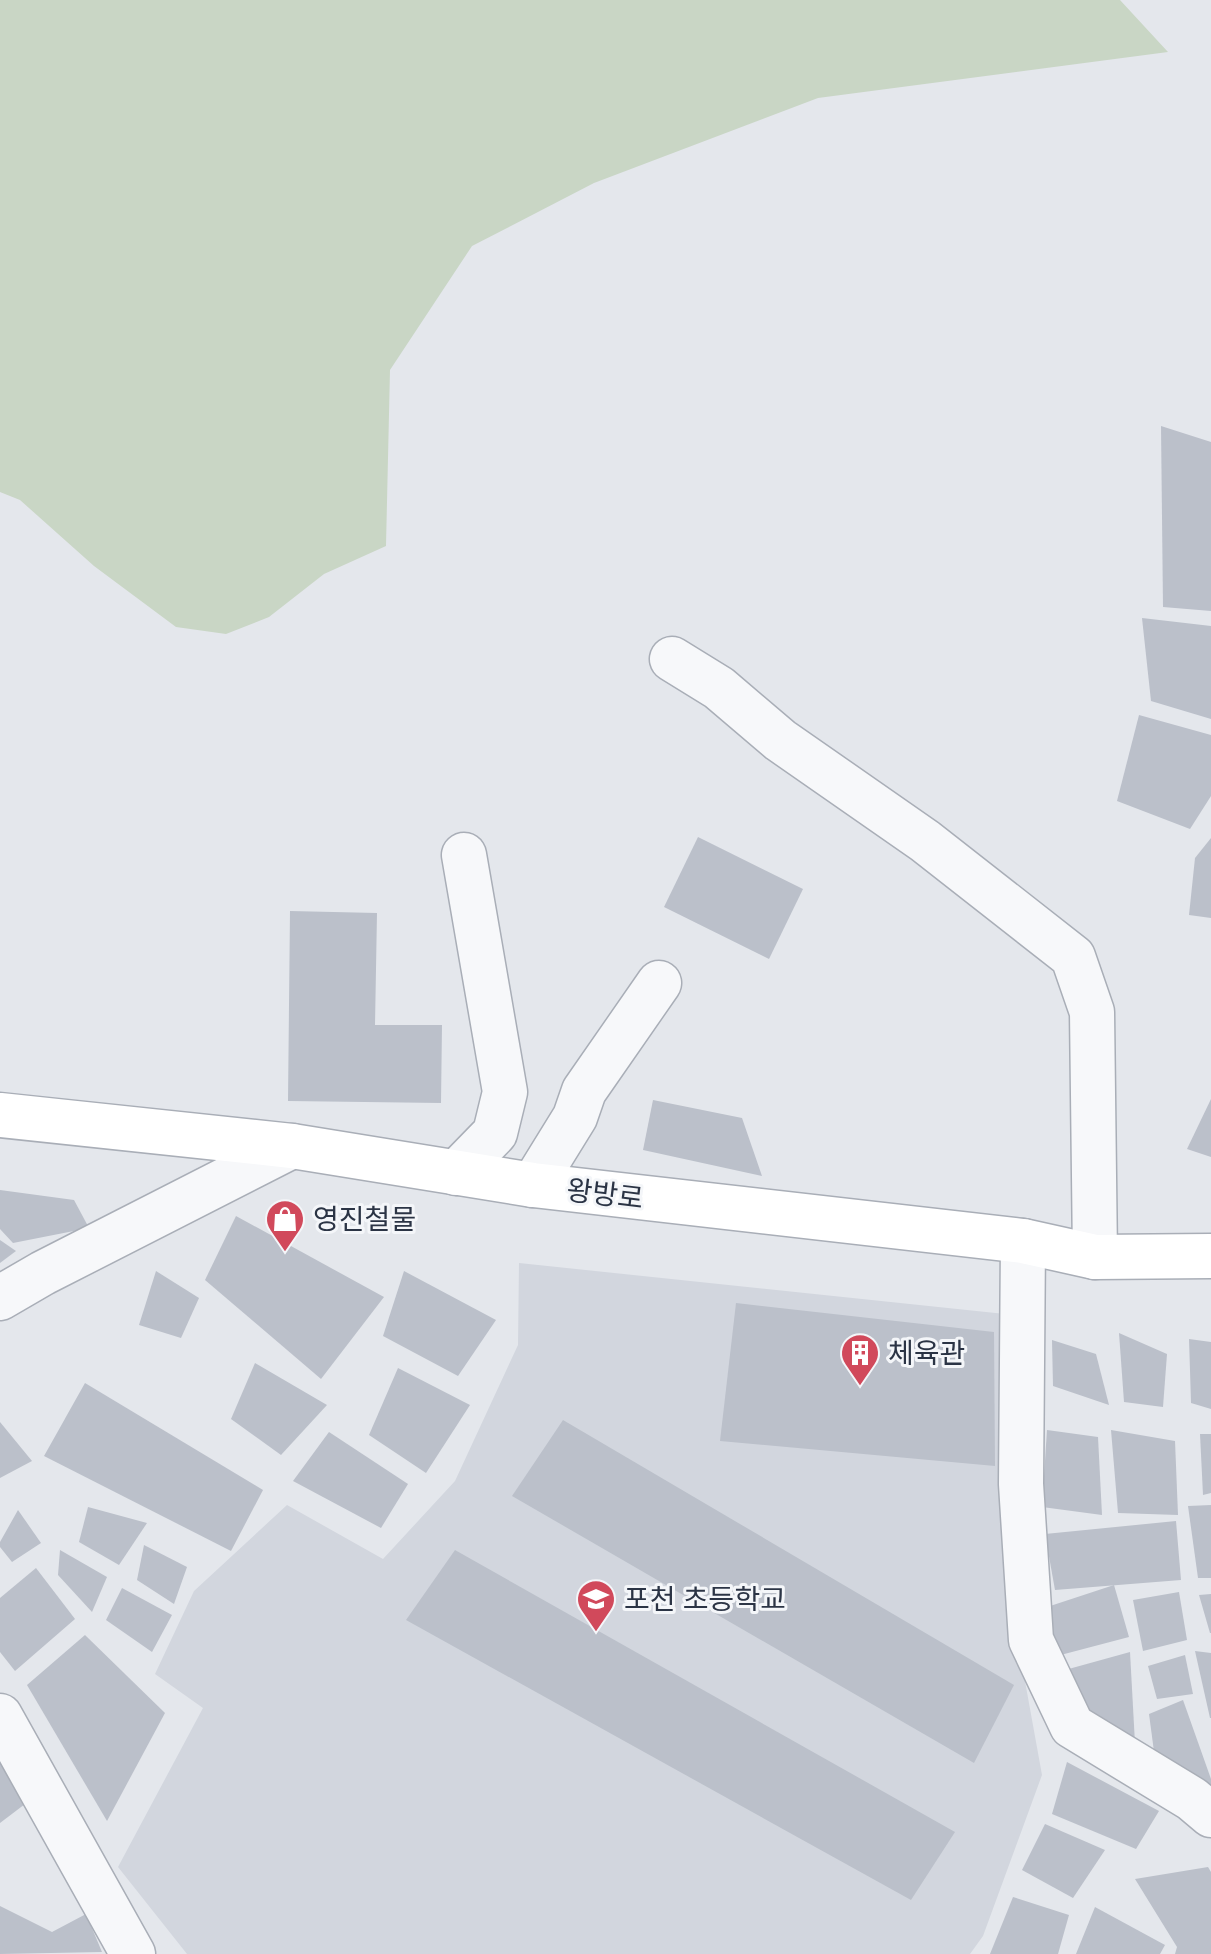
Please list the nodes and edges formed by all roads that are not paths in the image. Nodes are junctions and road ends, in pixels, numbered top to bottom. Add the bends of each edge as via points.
1 (672, 659) dead end
2 (464, 855) dead end
3 (659, 983) dead end
4 (0, 1115) edge
5 (292, 1146) junction
6 (456, 1173) junction
7 (533, 1185) junction
8 (1023, 1241) junction
9 (1211, 1256) edge
10 (1095, 1257) junction
11 (0, 1298) edge
12 (0, 1716) edge
13 (1211, 1815) edge
14 (133, 1954) edge

1 - 10 street via 925,841 1073,957 1092,1012
2 - 6 street via 505,1092 495,1133
3 - 7 street via 584,1091 575,1117
4 - 5 main road, 왕방로
5 - 6 main road, 왕방로
5 - 11 street
6 - 7 main road, 왕방로
7 - 8 main road, 왕방로
8 - 10 main road, 왕방로
8 - 13 street via 1021,1484 1031,1640 1072,1726
9 - 10 main road, 왕방로
12 - 14 street

